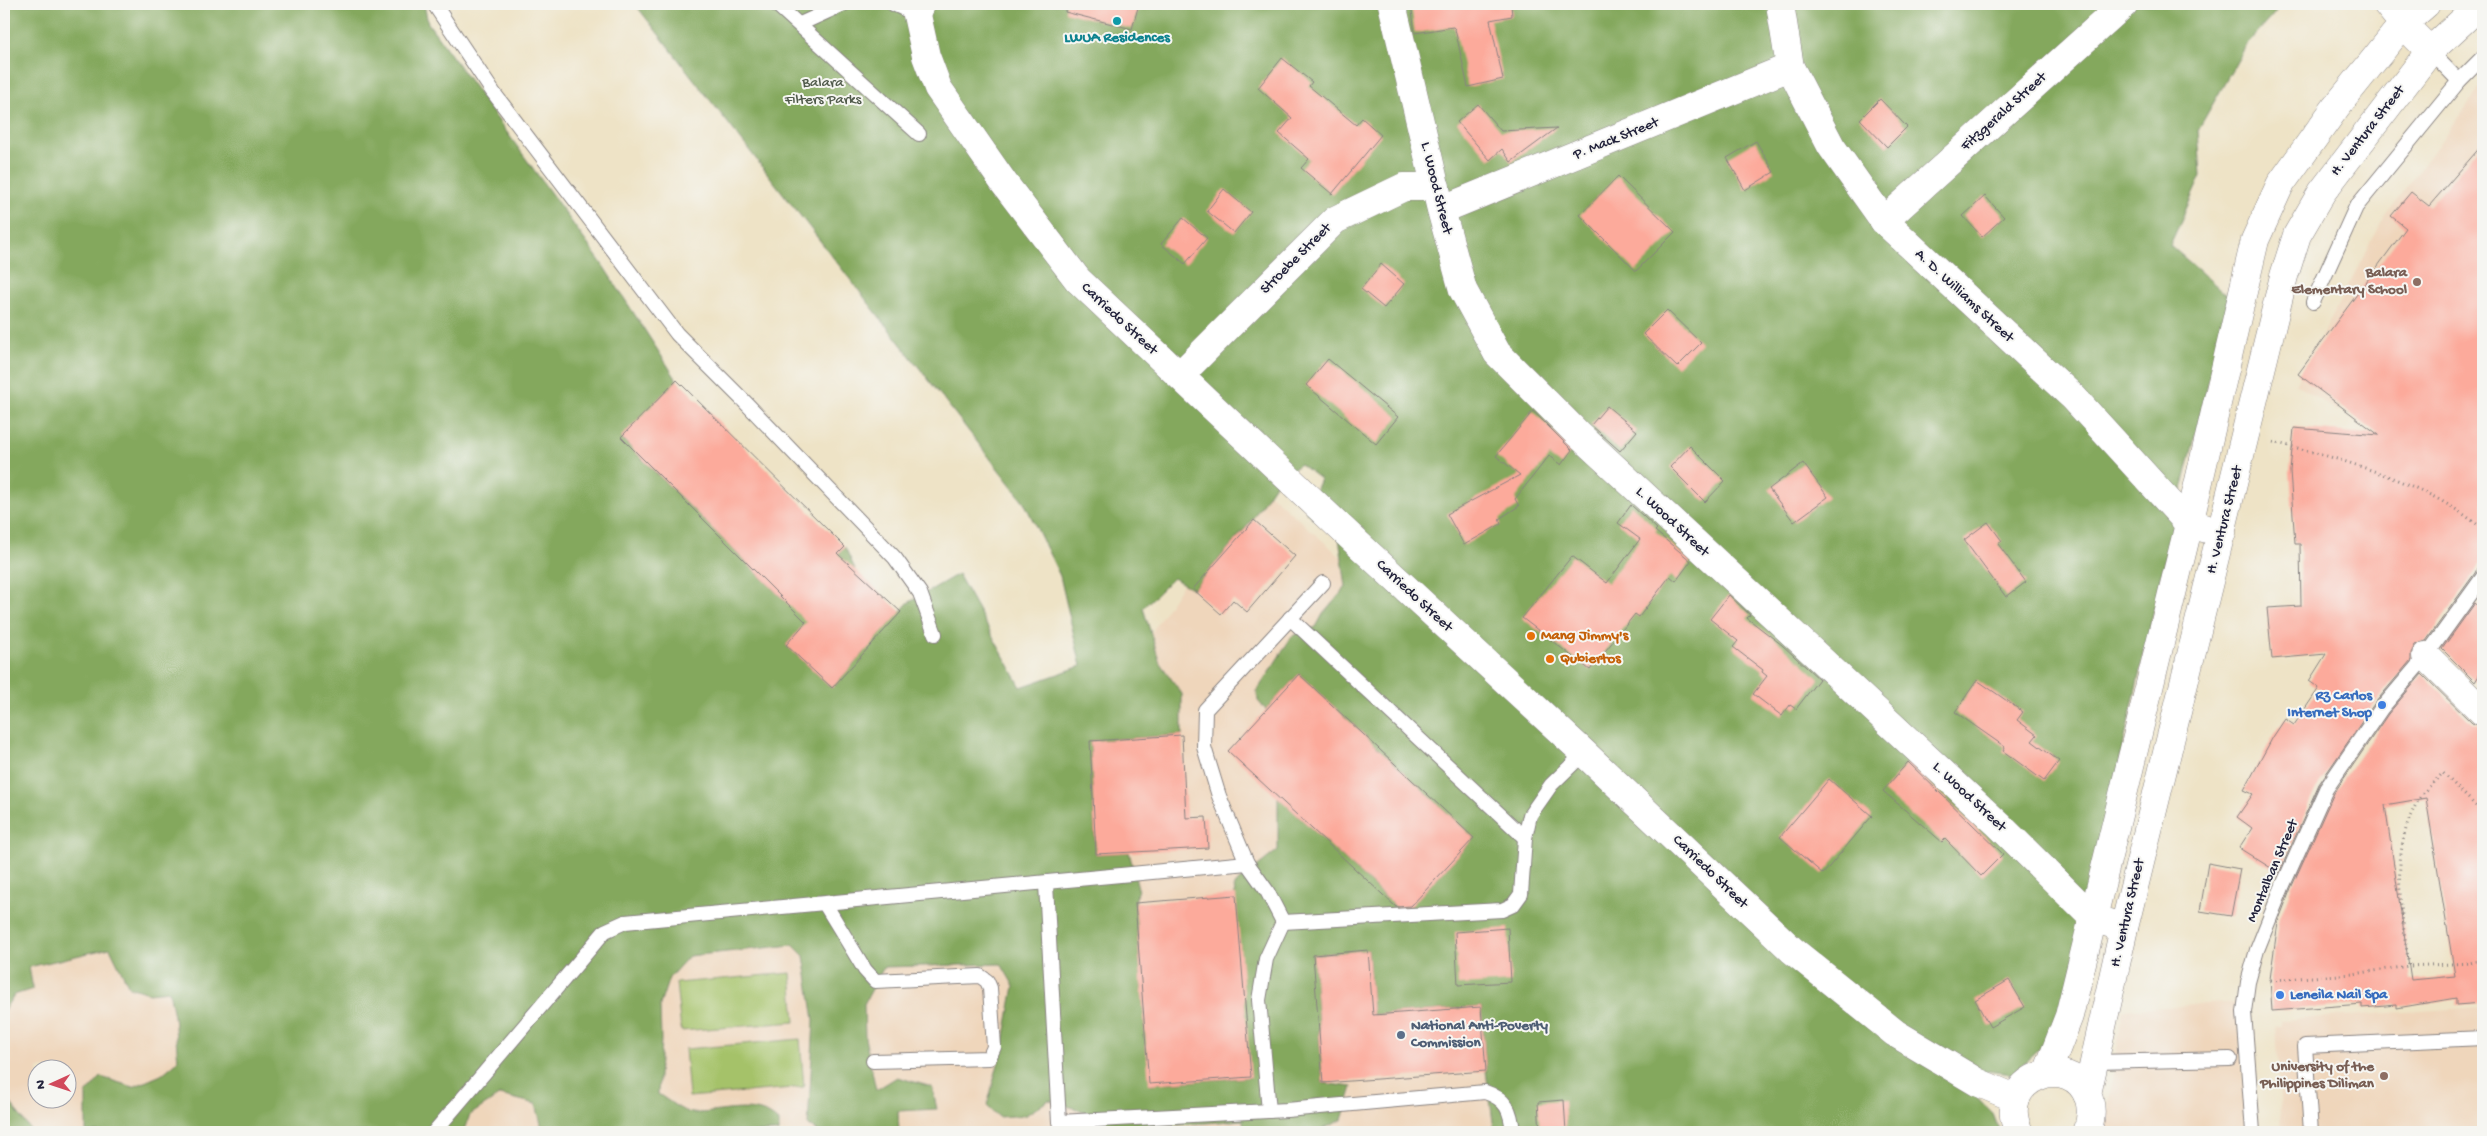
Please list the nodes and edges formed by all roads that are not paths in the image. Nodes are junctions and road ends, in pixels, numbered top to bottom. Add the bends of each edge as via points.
1 (434, 4) edge
2 (776, 4) edge
3 (844, 4) edge
4 (893, 4) edge
5 (1392, 4) edge
6 (1780, 4) edge
7 (2124, 4) edge
8 (2426, 4) edge
9 (2481, 4) edge
10 (919, 9) edge
11 (2395, 14) edge
12 (800, 24) junction
13 (2430, 51) junction
14 (2483, 57) edge
15 (1790, 67) junction
16 (2459, 80) junction
17 (919, 134) dead end
18 (1438, 198) junction
19 (1884, 221) junction
20 (2313, 302) dead end
21 (1180, 375) junction
22 (2189, 524) junction
23 (2222, 533) junction
24 (2483, 577) edge
25 (1323, 583) dead end
26 (1290, 618) junction
27 (935, 634) dead end
28 (2426, 656) junction
29 (2483, 712) edge
30 (1584, 753) junction
31 (1525, 838) junction
32 (1247, 863) junction
33 (1046, 884) junction
34 (825, 904) junction
35 (2093, 918) junction
36 (1283, 922) junction
37 (2124, 928) junction
38 (2483, 1038) edge
39 (2230, 1059) dead end
40 (872, 1061) dead end
41 (2094, 1062) junction
42 (2047, 1073) junction
43 (2087, 1094) junction
44 (2015, 1098) junction
45 (1269, 1111) junction
46 (434, 1132) edge
47 (1513, 1132) edge
48 (2019, 1132) edge
49 (2086, 1132) edge
50 (2253, 1132) edge
51 (2311, 1132) edge

1 - 27 lane via 493,92 677,334 895,558 920,593
2 - 12 lane
3 - 12 lane
4 - 10 lane
5 - 18 street, L. Wood Street
6 - 15 street, A. D. Williams Street
7 - 19 street, Fitzgerald Street
8 - 11 street
9 - 13 street, H. Ventura Street
10 - 21 street, Carriedo Street via 926,56 938,88 1004,183 1078,280
11 - 13 street
11 - 22 street via 2336,107 2280,185 2255,240
12 - 17 lane
13 - 16 lane
13 - 23 street, H. Ventura Street via 2322,192 2297,235 2284,276
14 - 16 lane
15 - 18 street, P. Mack Street
15 - 19 street, A. D. Williams Street via 1830,146
16 - 20 lane via 2356,207
18 - 21 street, Stroebe Street via 1404,186 1334,220
18 - 35 street, L. Wood Street via 1463,290 1497,353 1578,434 1999,825
19 - 22 street, A. D. Williams Street via 2074,398
21 - 30 street, Carriedo Street
22 - 23 street
22 - 35 street
23 - 37 street, H. Ventura Street
24 - 28 lane, Montalban Street
25 - 26 lane
26 - 31 lane
26 - 32 lane via 1204,710 1204,747 1219,796
28 - 29 street
28 - 50 lane, Montalban Street via 2381,709 2326,789 2257,950 2244,1012
30 - 31 lane via 1551,785 1530,815
30 - 44 street, Carriedo Street via 1792,950 1895,1033 1977,1082
31 - 36 lane via 1521,894 1513,905 1502,910
32 - 33 lane
32 - 36 lane
33 - 34 lane
33 - 45 lane via 1059,1122
34 - 40 lane via 875,981 980,976 990,988 994,1047 989,1058
34 - 46 lane via 625,922 605,931
35 - 37 street, L. Wood Street
35 - 42 street via 2069,1016
36 - 45 lane via 1266,959 1259,1000
37 - 41 street, H. Ventura Street
38 - 51 lane via 2305,1046
39 - 41 lane
41 - 43 street, H. Ventura Street
42 - 43 street via 2071,1077
42 - 44 street via 2028,1082
43 - 49 street, H. Ventura Street via 2091,1116
44 - 48 street via 2013,1111
45 - 47 lane via 1485,1092 1498,1096 1508,1107

